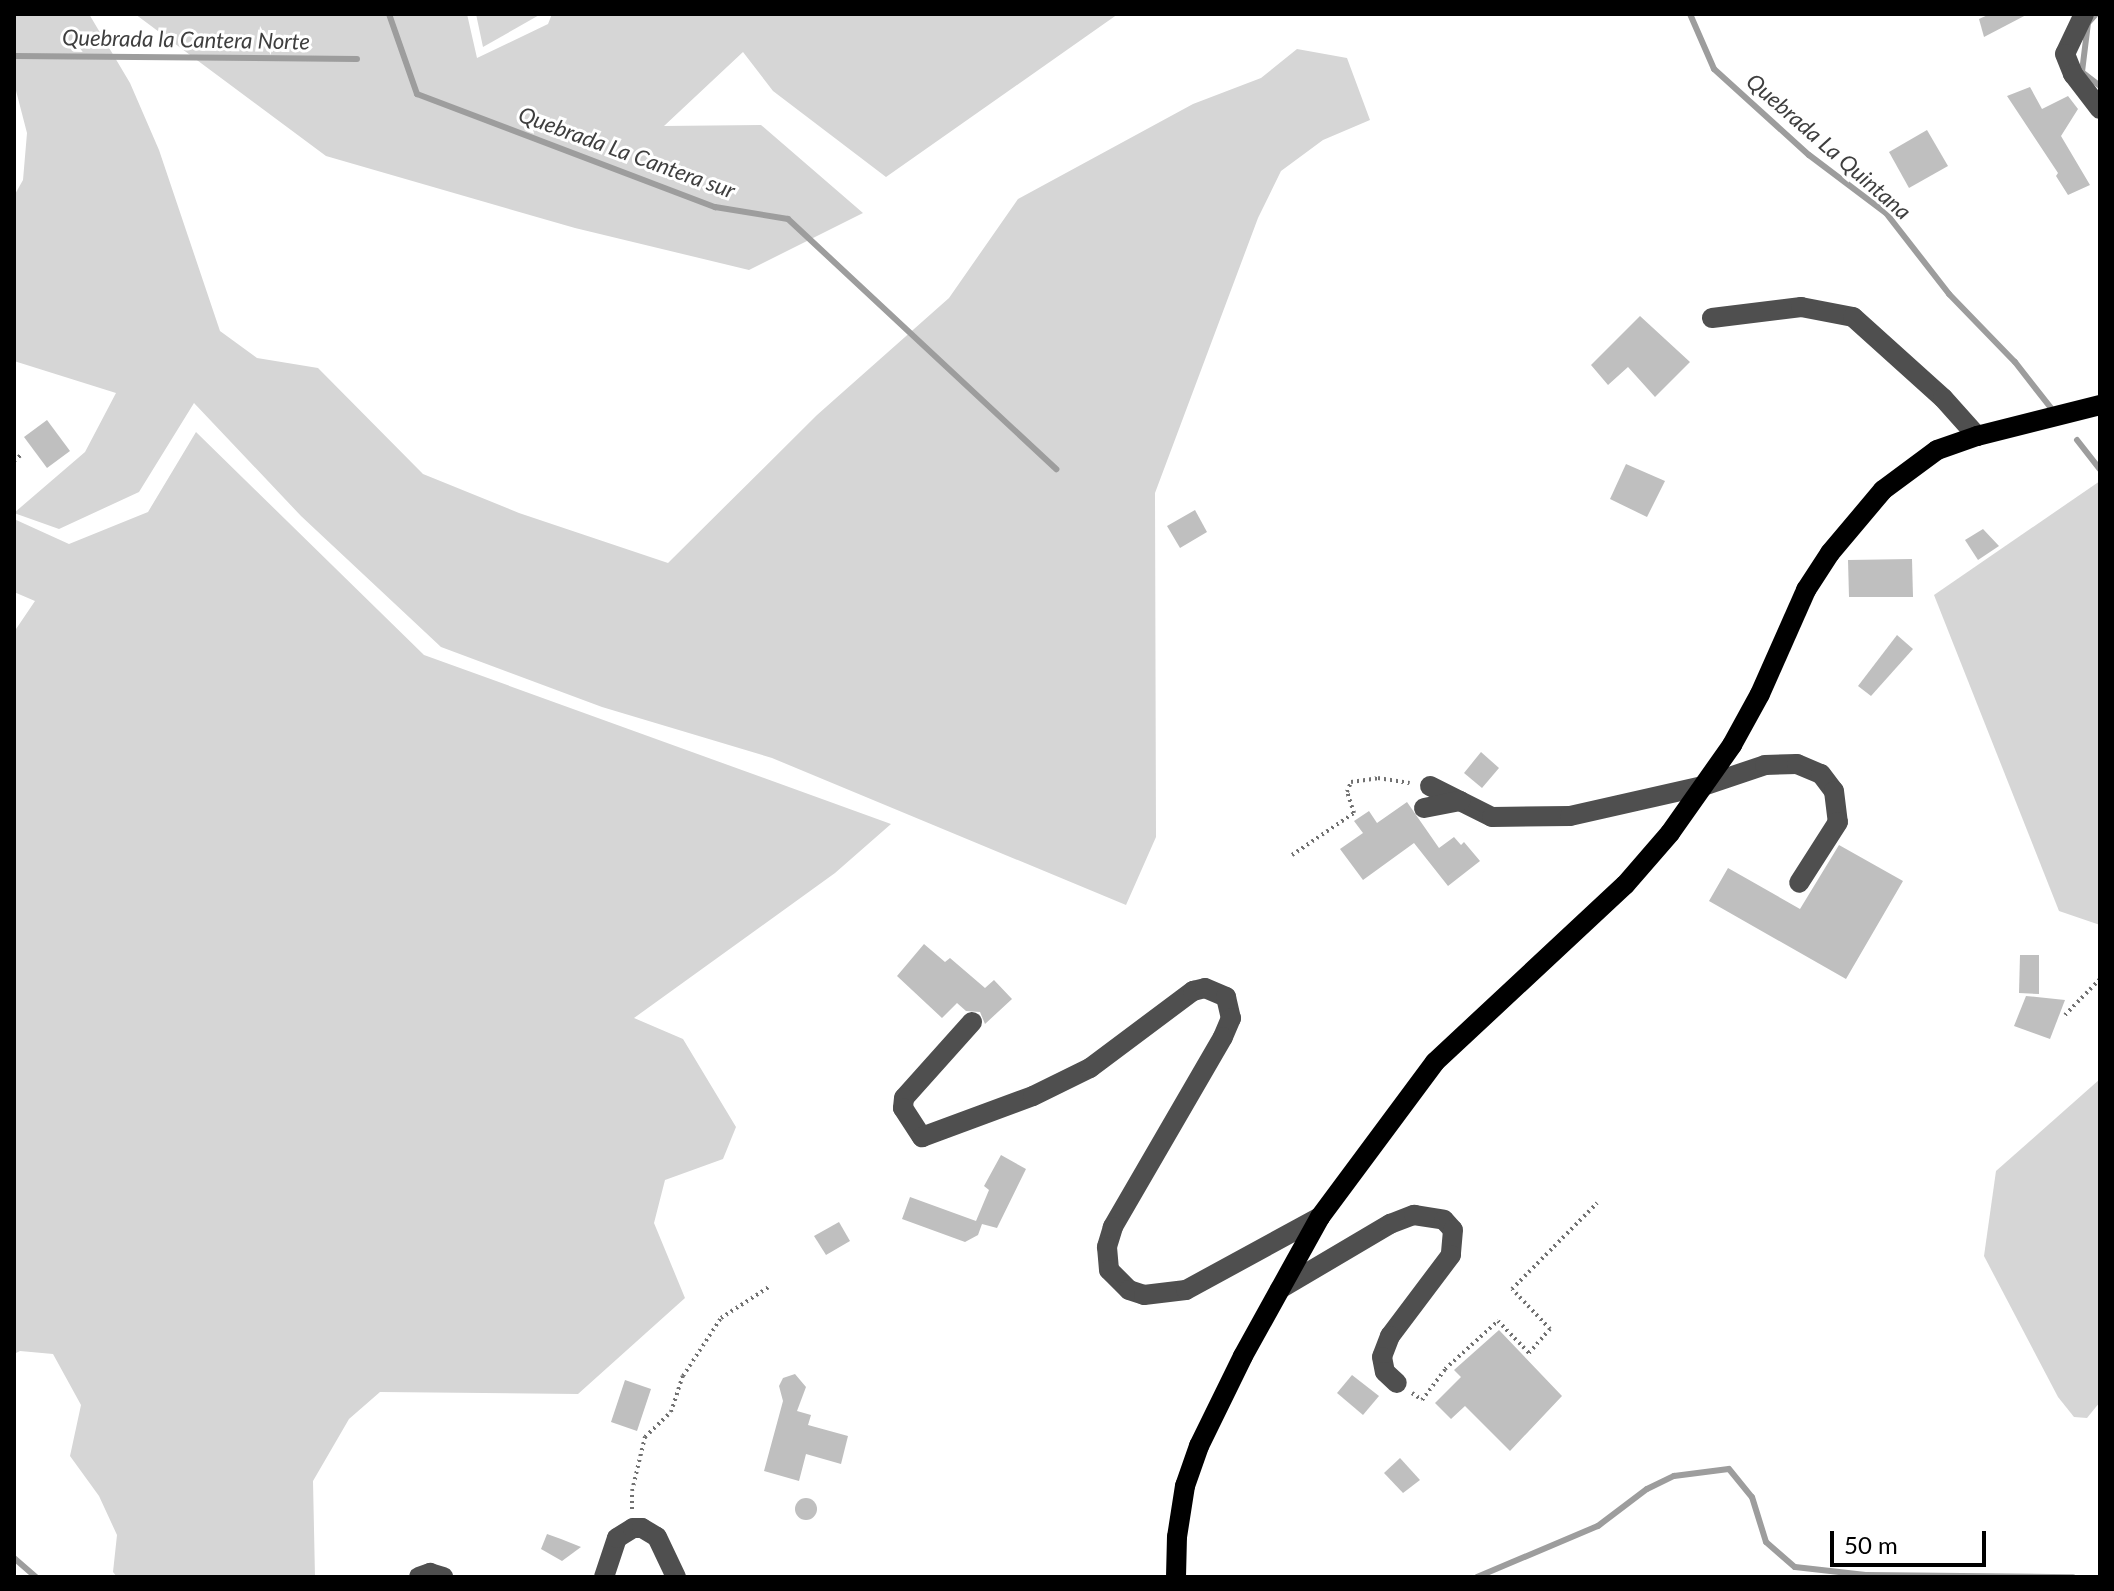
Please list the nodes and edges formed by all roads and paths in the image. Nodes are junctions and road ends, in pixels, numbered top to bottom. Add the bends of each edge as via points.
1 (2084, 14) edge
2 (2100, 109) edge
3 (1712, 318) dead end
4 (2100, 405) edge
5 (1977, 436) junction
6 (22, 454) dead end
7 (14, 461) edge
8 (1430, 786) joint
9 (1703, 786) junction
10 (1460, 801) junction
11 (1424, 808) dead end
12 (1292, 855) dead end
13 (1799, 883) dead end
14 (2100, 979) edge
15 (2065, 1015) dead end
16 (972, 1022) dead end
17 (1597, 1203) dead end
18 (1320, 1217) junction
19 (769, 1287) dead end
20 (1280, 1289) junction
21 (1397, 1383) joint
22 (633, 1528) junction
23 (419, 1577) edge
24 (443, 1577) edge
25 (604, 1577) edge
26 (676, 1577) edge
27 (1176, 1577) edge

1 - 2 street via 2065,54
3 - 5 street via 1801,307 1853,317
4 - 5 main road
5 - 9 main road via 1937,450 1908,469 1883,490 1830,553 1783,636 1760,694
6 - 7 path
8 - 10 street
8 - 12 path via 1378,778 1351,782 1347,792 1354,813
9 - 10 street via 1570,816 1492,817
9 - 13 street via 1765,765 1797,764 1821,774 1834,791 1838,822
9 - 18 main road via 1625,885 1435,1062
10 - 11 street
14 - 15 path
16 - 18 street via 902,1103 924,1138 1090,1068 1193,991 1205,988 1226,997 1231,1018 1223,1037 1113,1227 1107,1247 1109,1270 1129,1290 1144,1295 1186,1290
17 - 21 path via 1512,1289 1550,1329 1529,1353 1498,1321 1445,1369 1422,1400
18 - 20 main road
19 - 22 path via 721,1318 683,1376 671,1412 645,1437 632,1491
20 - 21 street via 1390,1224 1414,1215 1444,1220 1453,1230 1451,1255 1390,1336 1382,1357 1385,1372
20 - 27 main road via 1199,1446 1185,1486
22 - 25 street via 617,1538
22 - 26 street via 657,1537
23 - 24 street

